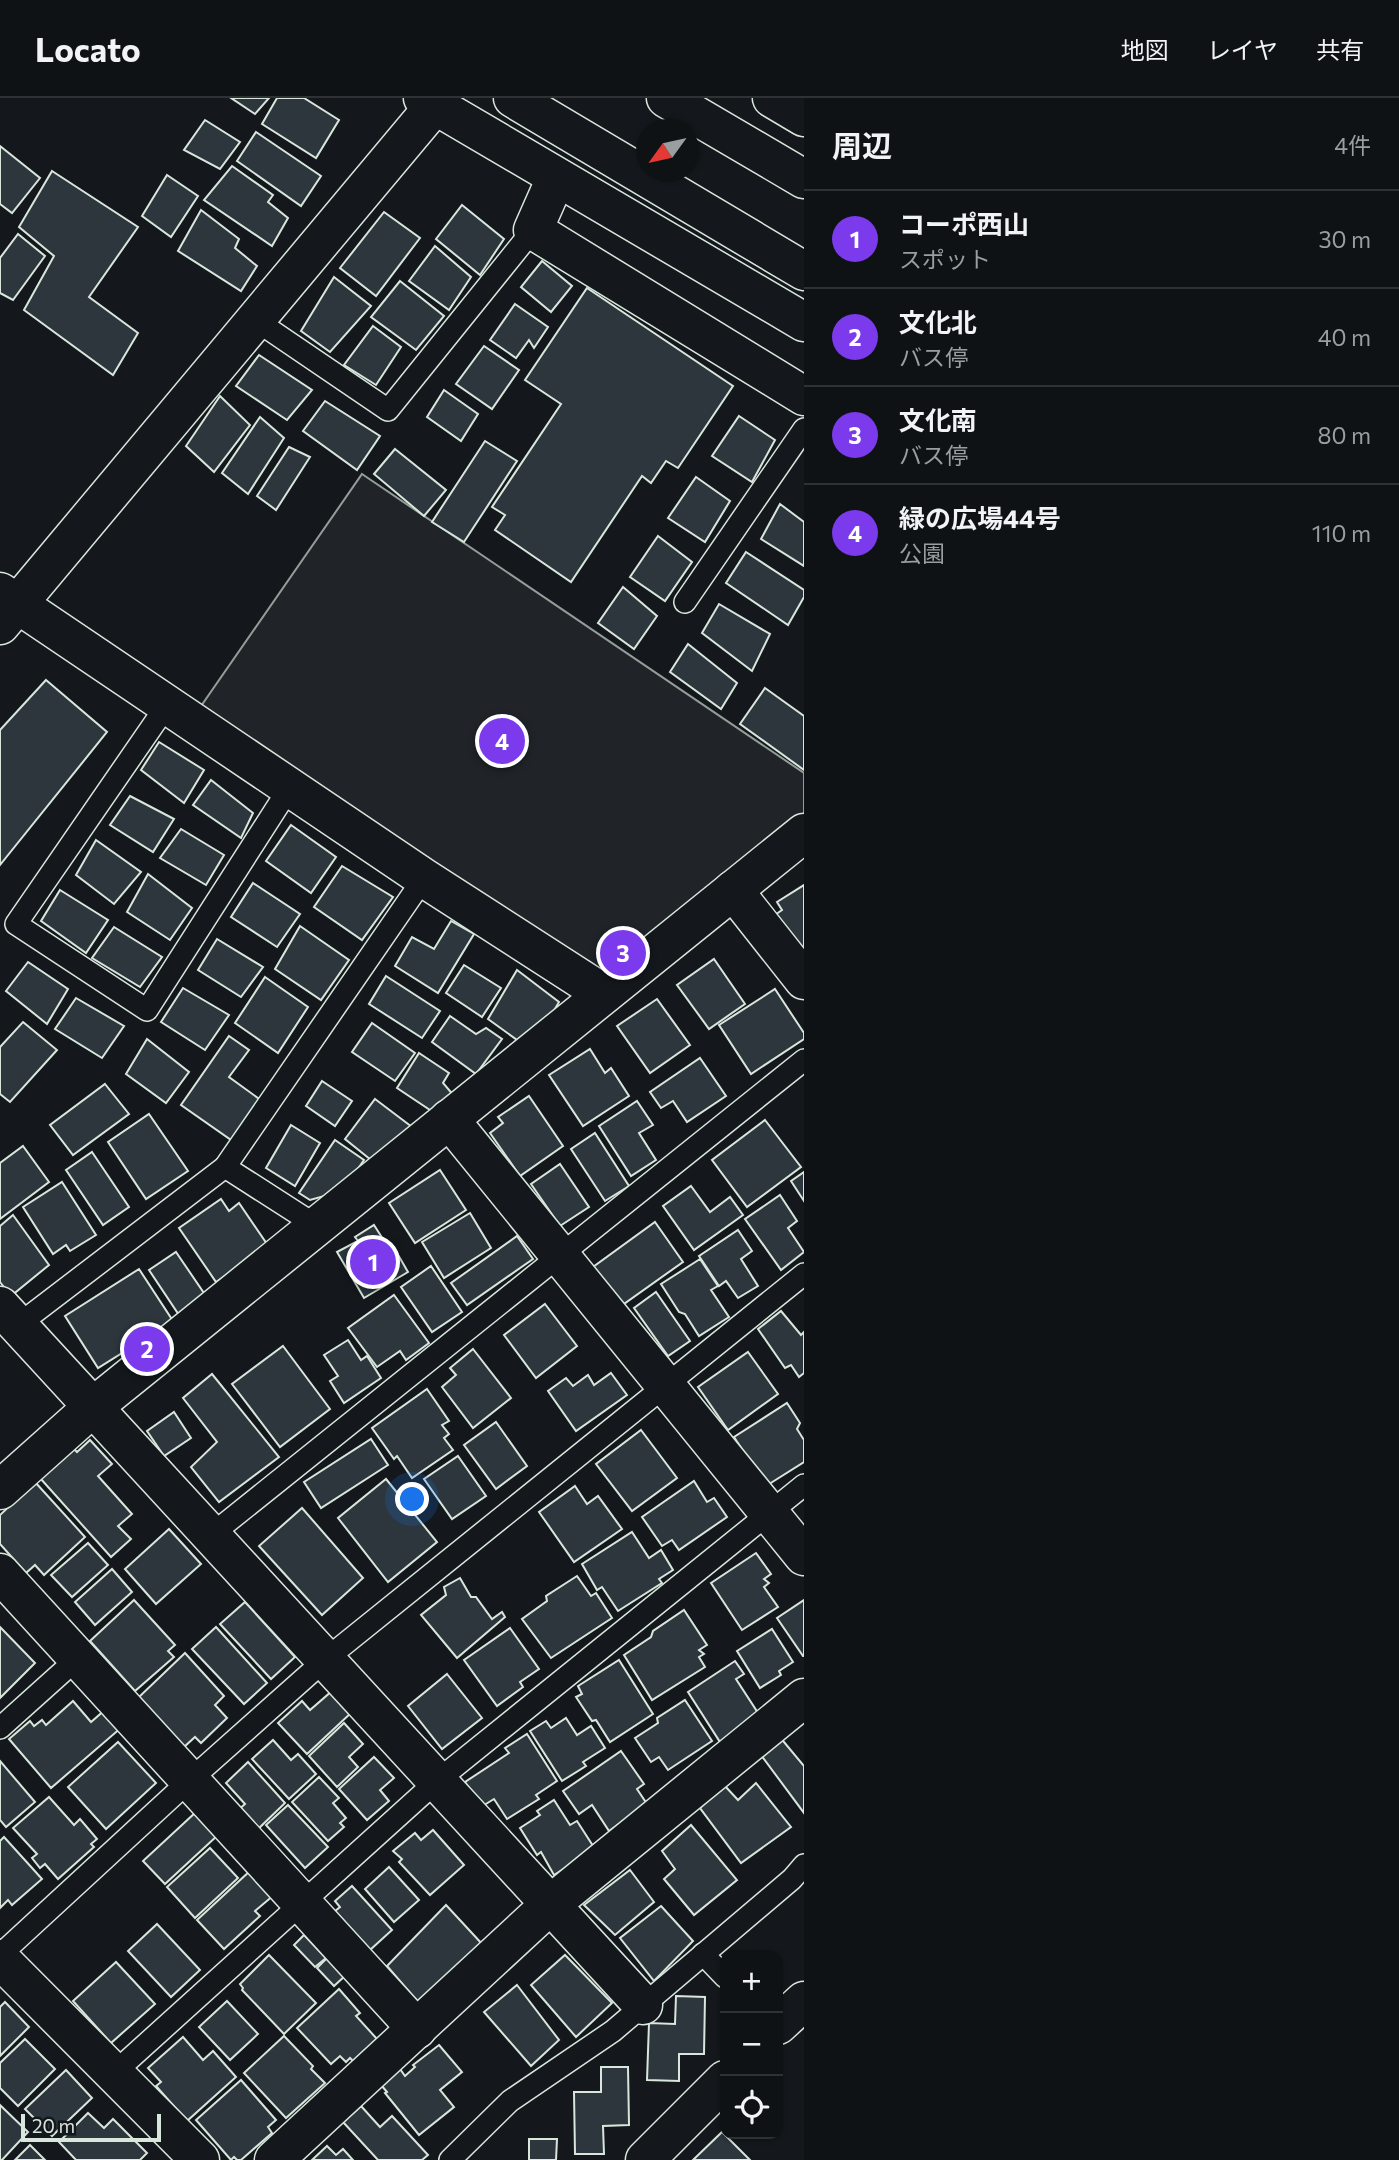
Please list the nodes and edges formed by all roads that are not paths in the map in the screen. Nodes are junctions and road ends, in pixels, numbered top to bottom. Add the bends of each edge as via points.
1 (513, 98) edge
2 (666, 98) edge
3 (772, 98) edge
4 (433, 101) edge
5 (804, 117) edge
6 (556, 178) junction
7 (804, 179) edge
8 (533, 230) junction
9 (804, 271) edge
10 (257, 321) junction
11 (804, 322) edge
12 (804, 396) edge
13 (804, 429) edge
14 (685, 602) dead end
15 (6, 607) edge
16 (167, 705) junction
17 (290, 787) junction
18 (804, 833) edge
19 (424, 878) junction
20 (733, 890) junction
21 (804, 980) edge
22 (604, 994) junction
23 (804, 1060) edge
24 (449, 1119) junction
25 (225, 1167) junction
26 (317, 1226) junction
27 (560, 1255) junction
28 (804, 1274) edge
29 (9, 1315) edge
30 (665, 1385) junction
31 (93, 1406) junction
32 (804, 1485) edge
33 (0, 1490) edge
34 (769, 1513) junction
35 (211, 1535) junction
36 (804, 1556) edge
37 (0, 1573) edge
38 (78, 1658) junction
39 (326, 1659) junction
40 (804, 1698) edge
41 (0, 1728) edge
42 (189, 1780) junction
43 (437, 1781) junction
44 (804, 1865) edge
45 (301, 1902) junction
46 (551, 1905) junction
47 (704, 1954) junction
48 (0, 1957) edge
49 (720, 1972) edge
50 (804, 2001) edge
51 (643, 2005) junction
52 (783, 2020) edge
53 (417, 2029) junction
54 (114, 2073) junction
55 (720, 2085) edge
56 (200, 2160) edge
57 (274, 2160) edge
58 (450, 2160) edge
59 (645, 2160) edge

1 - 9 main road
2 - 7 main road
3 - 5 main road
4 - 6 main road
4 - 10 main road
6 - 8 main road
6 - 11 main road
8 - 10 lane via 388,410
8 - 12 main road
10 - 15 main road
13 - 14 lane
15 - 16 main road
16 - 17 main road
16 - 17 lane via 16,924 147,1010
17 - 19 main road
18 - 20 main road
19 - 22 main road
19 - 25 lane
20 - 21 main road
20 - 22 main road
22 - 24 main road
23 - 27 lane
24 - 26 main road
24 - 27 main road
25 - 26 lane
25 - 29 lane
26 - 31 main road
27 - 30 main road
27 - 35 lane
28 - 30 lane
29 - 31 main road
30 - 34 main road
30 - 39 lane
31 - 33 main road
31 - 35 main road
32 - 34 lane
34 - 36 main road
34 - 43 lane
35 - 39 main road
37 - 38 main road
38 - 41 lane
38 - 42 main road
39 - 42 lane
39 - 43 main road
40 - 46 main road
42 - 45 main road
42 - 48 lane
43 - 45 lane
43 - 46 main road
44 - 47 lane
45 - 53 main road
45 - 54 lane
46 - 51 main road
46 - 53 main road
47 - 49 lane
47 - 51 lane
48 - 54 main road
50 - 52 main road
51 - 58 lane via 510,2102
53 - 57 main road
54 - 56 main road
55 - 59 main road

